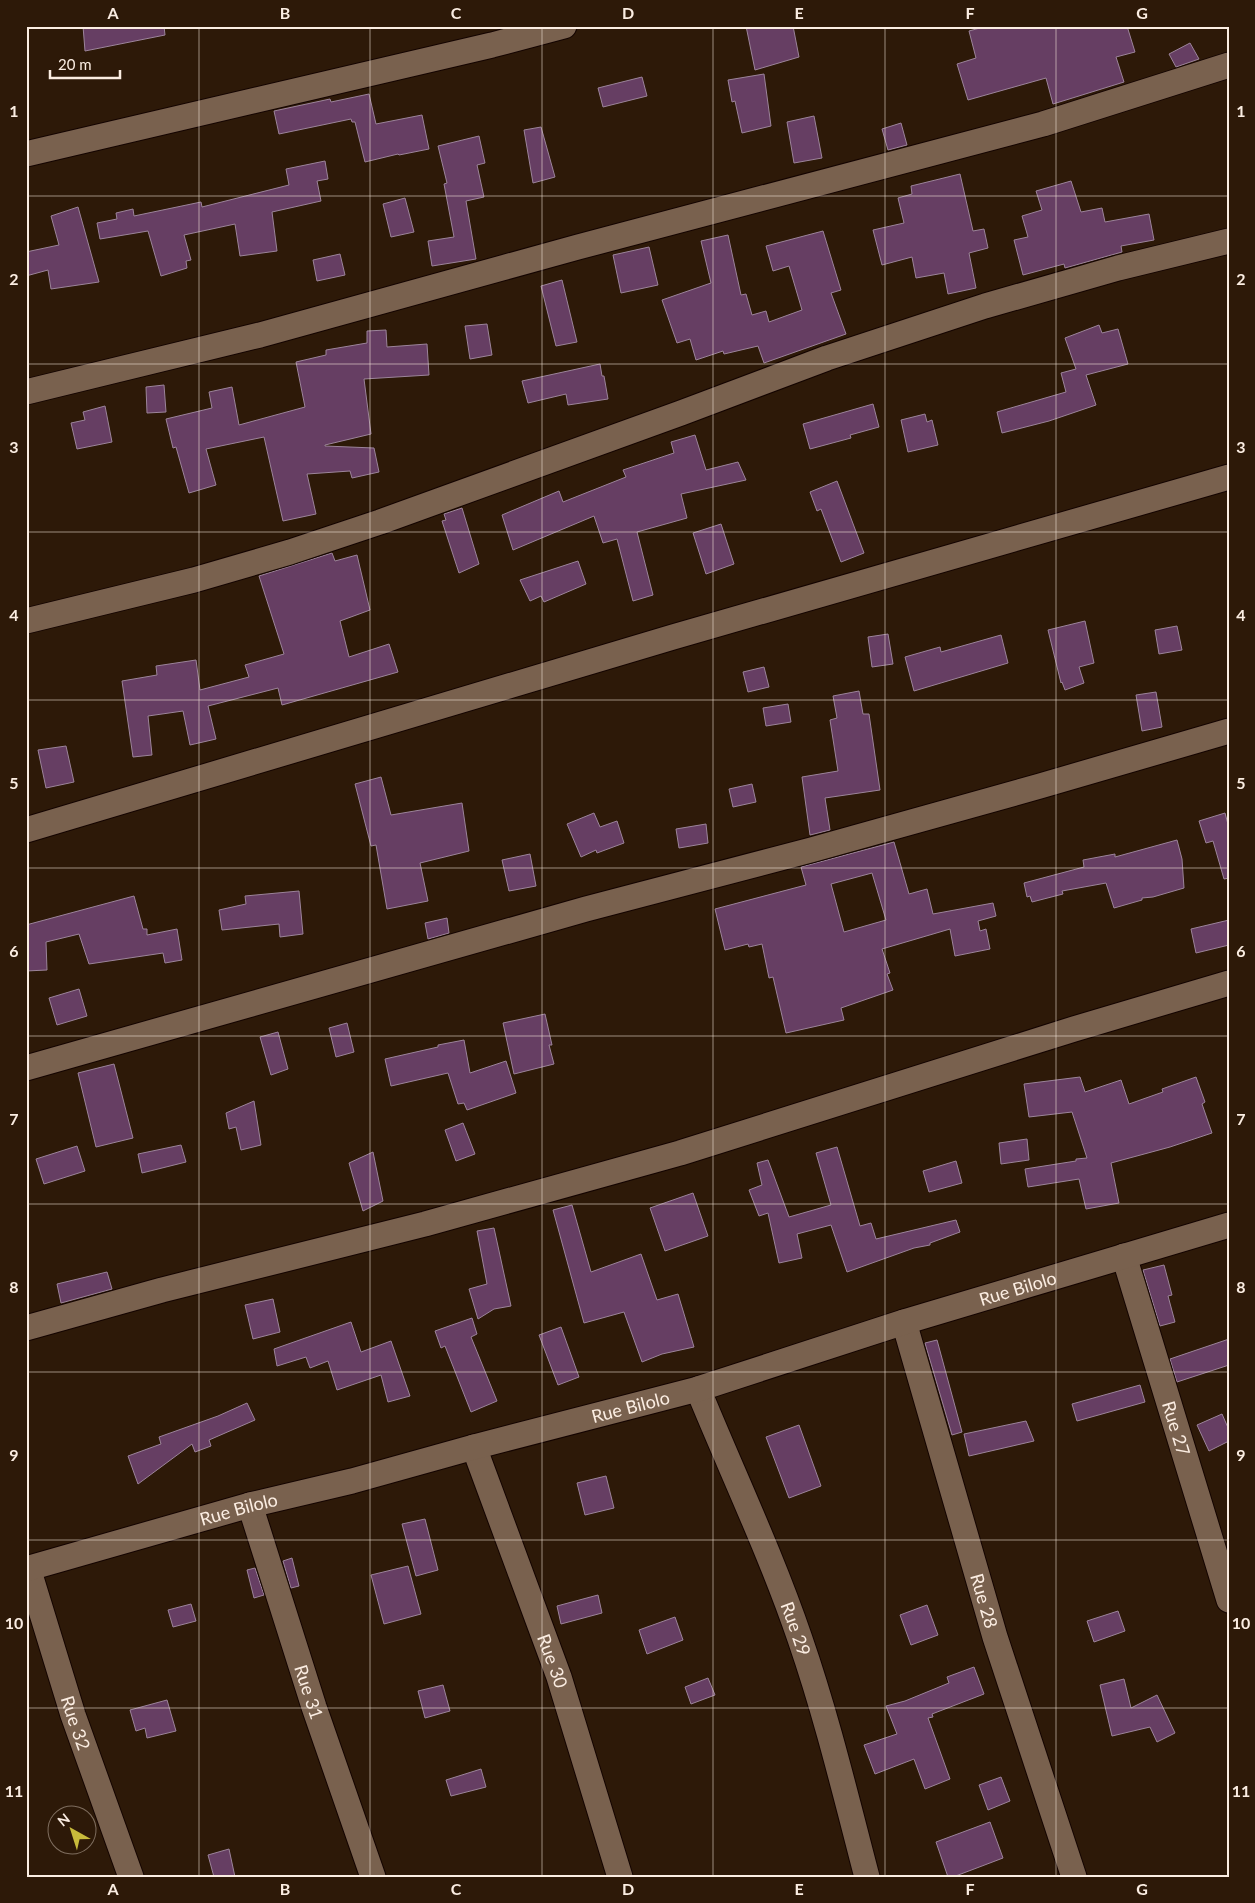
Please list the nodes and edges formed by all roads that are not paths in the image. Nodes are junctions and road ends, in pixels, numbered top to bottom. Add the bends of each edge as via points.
1 (564, 26) edge
2 (1229, 65) edge
3 (26, 154) edge
4 (1229, 241) edge
5 (26, 392) edge
6 (1229, 477) edge
7 (26, 621) edge
8 (1229, 731) edge
9 (26, 830) edge
10 (1229, 983) edge
11 (26, 1068) edge
12 (1229, 1224) edge
13 (1124, 1256) junction
14 (904, 1322) junction
15 (26, 1328) edge
16 (698, 1389) junction
17 (474, 1446) junction
18 (250, 1505) junction
19 (27, 1568) edge
20 (1229, 1600) edge
21 (131, 1877) edge
22 (373, 1877) edge
23 (620, 1877) edge
24 (867, 1877) edge
25 (1074, 1877) edge

1 - 3 street
2 - 5 street via 1044,124 587,244 260,335
4 - 7 street via 1118,268 836,354 290,552 194,580
6 - 9 street via 673,636
8 - 11 street via 1031,789 577,911
10 - 15 street via 680,1153 425,1224
12 - 13 street, Rue Bilolo
13 - 14 street, Rue Bilolo
13 - 20 street, Rue 27
14 - 16 street, Rue Bilolo
14 - 25 street, Rue 28 via 995,1637
16 - 17 street, Rue Bilolo
16 - 24 street, Rue 29 via 799,1637
17 - 18 street, Rue Bilolo via 352,1481
17 - 23 street, Rue 30 via 560,1677
18 - 19 street, Rue Bilolo
18 - 22 street, Rue 31 via 314,1707
19 - 21 street, Rue 32 via 73,1715

